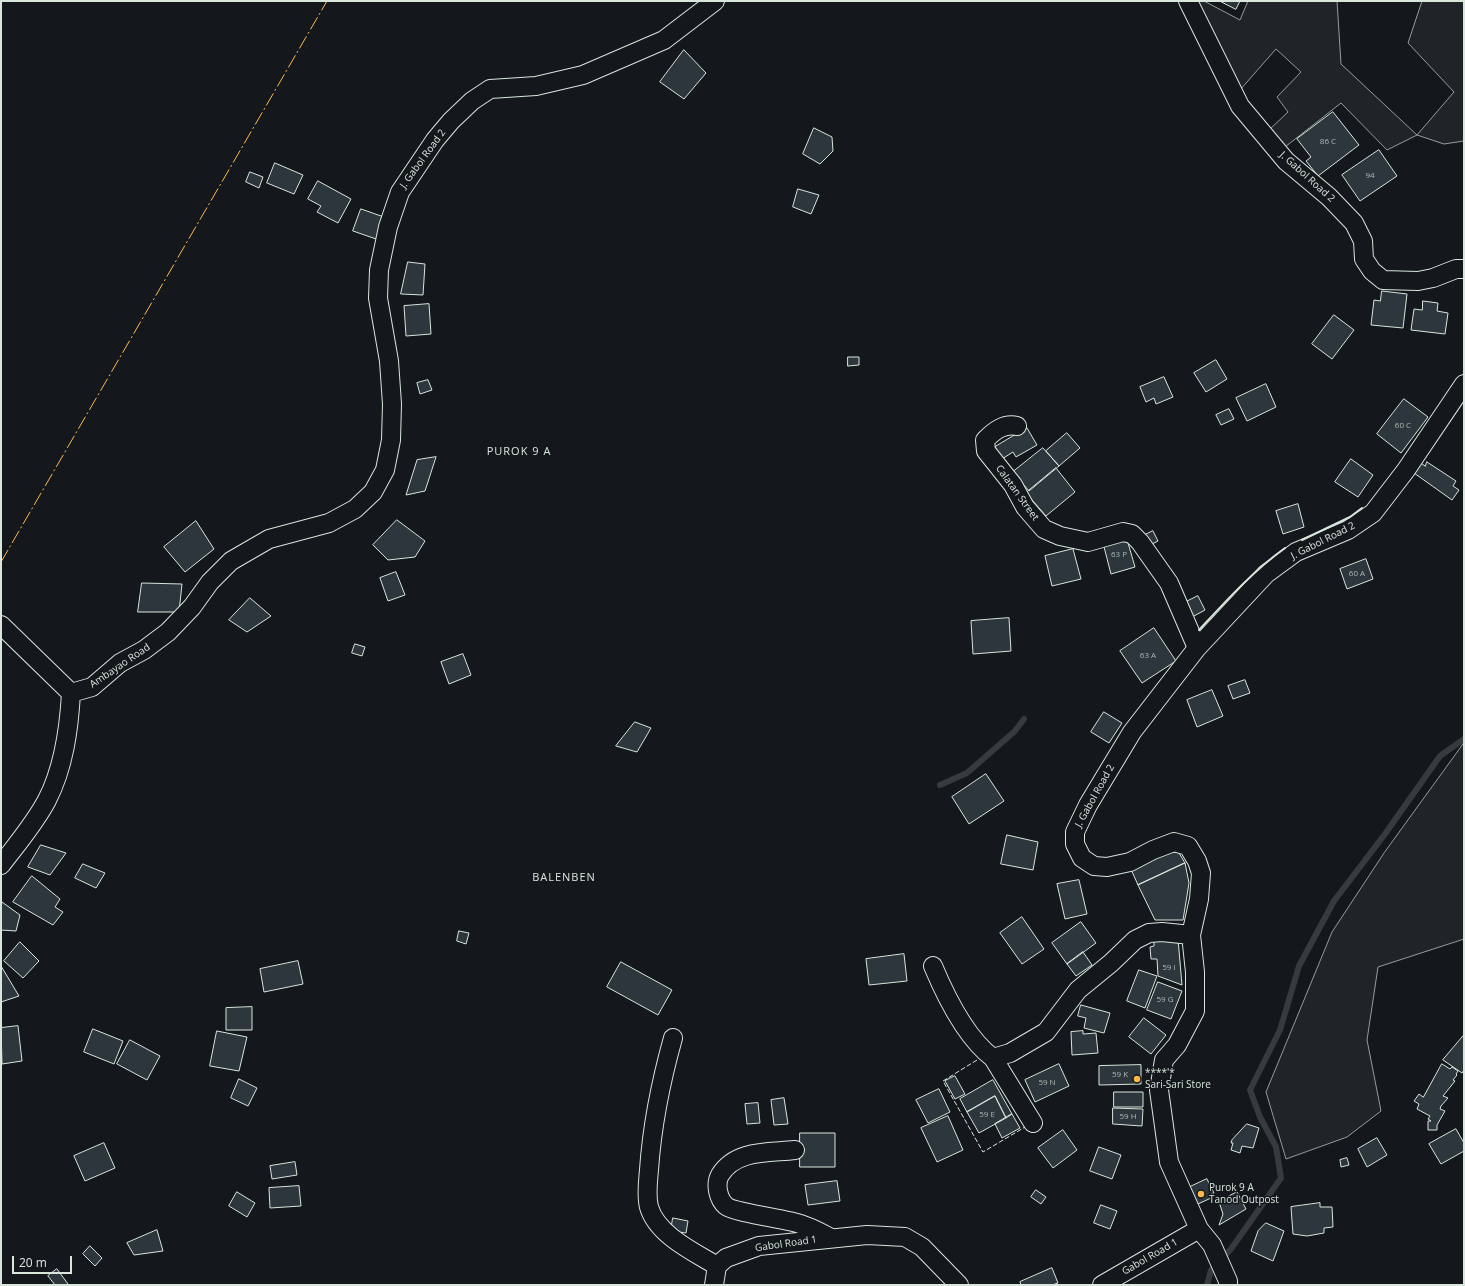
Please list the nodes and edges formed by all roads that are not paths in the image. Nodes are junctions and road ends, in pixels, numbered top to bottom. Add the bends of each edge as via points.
1 (715, 1) edge
2 (1188, 1) edge
3 (1461, 266) edge
4 (1464, 384) edge
5 (1017, 426) dead end
6 (269, 539) joint
7 (1, 625) edge
8 (1197, 648) junction
9 (71, 692) junction
10 (1, 866) edge
11 (1191, 935) junction
12 (932, 966) dead end
13 (672, 1038) dead end
14 (992, 1058) junction
15 (1034, 1123) dead end
16 (796, 1150) dead end
17 (1199, 1229) junction
18 (830, 1238) junction
19 (717, 1266) junction
20 (1228, 1283) edge
21 (714, 1285) edge
22 (959, 1285) edge
23 (1102, 1285) edge

1 - 6 street, J. Gabol Road 2 via 664,40 583,75 536,86 490,89 472,101 439,135 400,192 388,227 378,270 378,298 392,404 391,440 385,470 373,492 355,509 329,523
2 - 3 street, J. Gabol Road 2 via 1240,106 1286,161 1329,197 1354,223 1364,241 1364,259 1372,271 1383,280 1418,281 1433,278
4 - 8 street, J. Gabol Road 2 via 1406,470 1373,512 1348,530 1296,552 1266,574
5 - 8 street, Calatan Street via 1005,426 985,440 986,450 1013,485 1025,507 1044,529 1060,536 1088,542 1123,532 1132,534 1169,583
6 - 9 street, Ambayao Road via 230,562 168,632 144,650 120,663 92,687
7 - 9 street
8 - 11 street, J. Gabol Road 2 via 1132,732 1075,832 1075,844 1082,858 1094,866 1107,867 1130,862 1174,842 1188,846 1197,861 1201,886
9 - 10 street via 70,719 63,758 47,800
11 - 14 street via 1149,933 1135,940 1078,990 1046,1032 1010,1053
11 - 17 street, J. Gabol Road 2 via 1195,972 1195,1011 1177,1045 1164,1060 1159,1090 1170,1162
12 - 14 street via 966,1028 977,1044
13 - 19 street via 660,1085 650,1152 649,1207 671,1238
14 - 15 street
16 - 18 street via 750,1154 731,1163 724,1168 718,1180 719,1196 726,1206 739,1212 810,1226
17 - 20 street, J. Gabol Road 2 via 1212,1245
17 - 23 street, Gabol Road 1
18 - 19 street, Gabol Road 1 via 759,1246 726,1258
18 - 22 street, Gabol Road 1 via 867,1235 905,1237 922,1246
19 - 21 street

